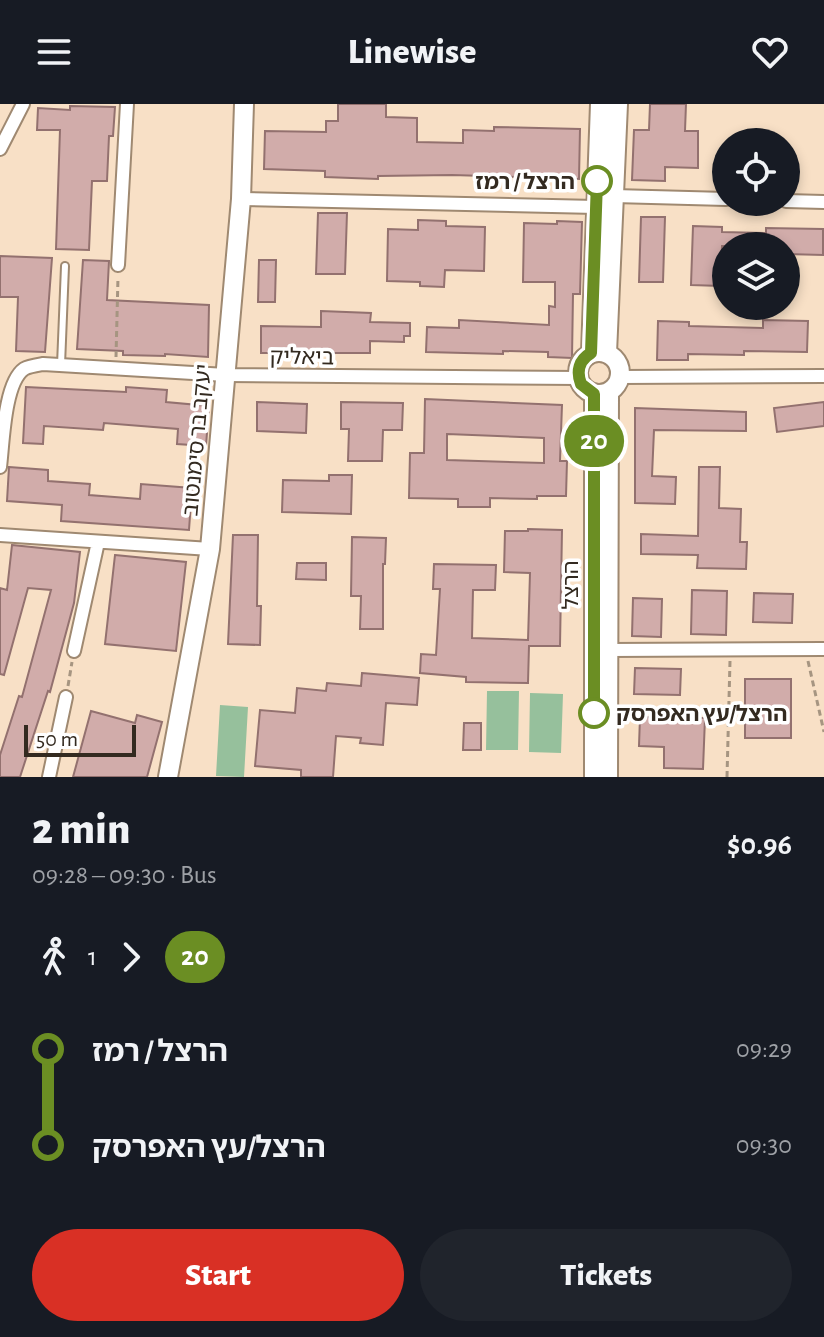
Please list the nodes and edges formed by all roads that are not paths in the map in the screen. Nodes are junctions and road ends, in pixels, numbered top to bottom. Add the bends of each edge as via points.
1 (23, 104) edge
2 (127, 104) edge
3 (244, 104) edge
4 (600, 104) edge
5 (618, 104) edge
6 (0, 149) edge
7 (614, 196) junction
8 (241, 199) junction
9 (712, 199) edge
10 (800, 201) edge
11 (824, 202) edge
12 (596, 207) junction
13 (118, 265) road end
14 (65, 266) dead end
15 (599, 353) junction
16 (61, 365) junction
17 (226, 375) junction
18 (824, 376) edge
19 (579, 378) junction
20 (608, 388) junction
21 (0, 467) edge
22 (0, 535) edge
23 (98, 542) junction
24 (210, 549) junction
25 (824, 649) edge
26 (608, 650) junction
27 (74, 651) road end
28 (66, 697) road end
29 (49, 777) edge
30 (168, 777) edge
31 (594, 777) edge
32 (608, 777) edge

1 - 6 street
2 - 13 street
3 - 8 street, יעקב בר סימנטוב
4 - 12 street
5 - 7 street
7 - 9 street
7 - 15 street
8 - 12 street
8 - 17 street, יעקב בר סימנטוב
10 - 11 street
12 - 15 street
14 - 16 lane
15 - 19 street via 582,361
15 - 20 street via 617,360
16 - 17 street, ביאליק
16 - 21 street, ביאליק via 25,367 15,379
17 - 19 street, ביאליק
17 - 24 street, יעקב בר סימנטוב
18 - 20 street
19 - 20 street via 584,388
20 - 26 street, הרצל
20 - 31 street, הרצל
22 - 23 street
23 - 24 street
23 - 27 street
24 - 30 street, יעקב בר סימנטוב
25 - 26 street
26 - 32 street, הרצל
28 - 29 street

